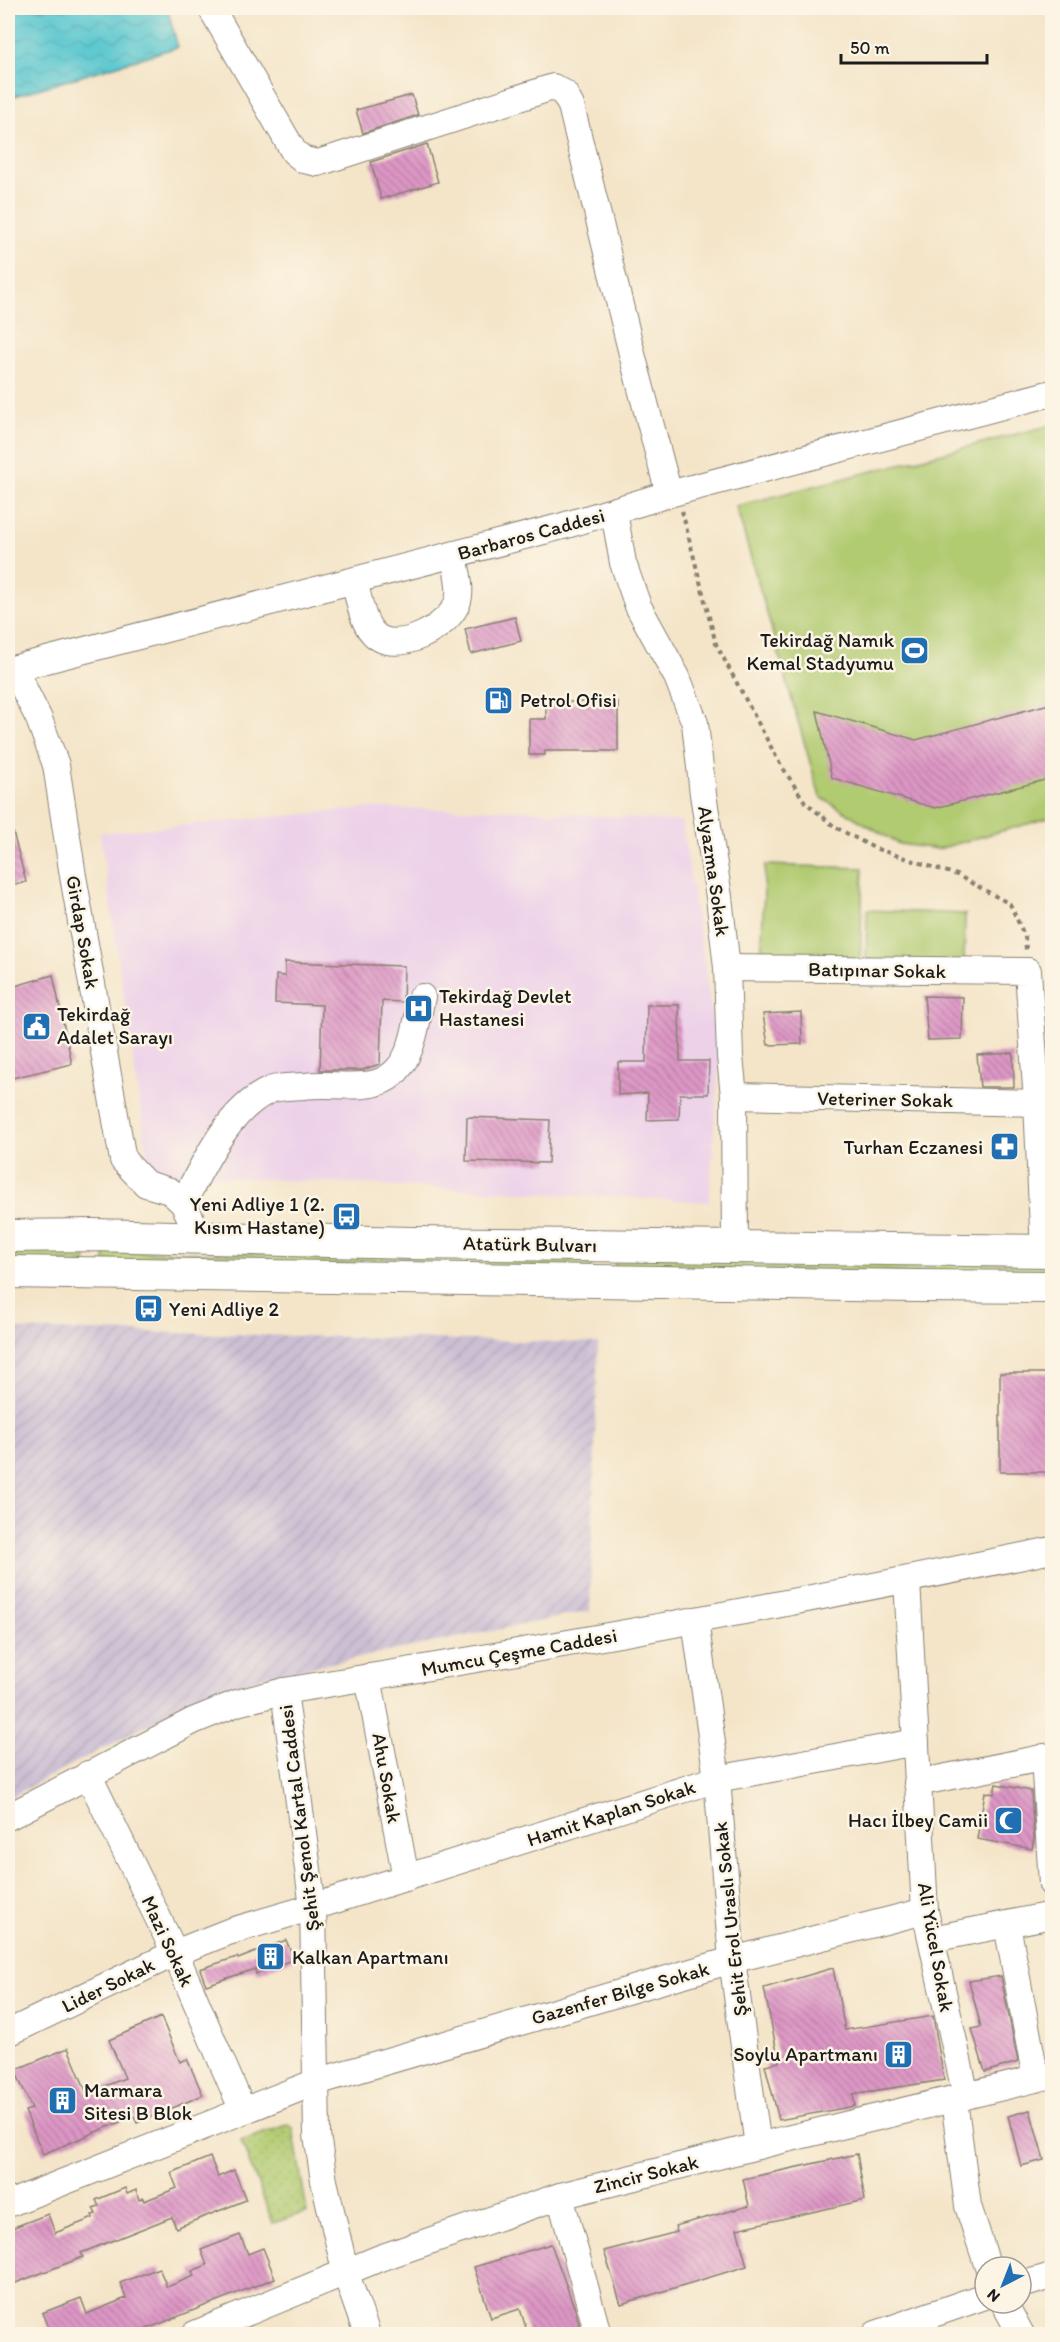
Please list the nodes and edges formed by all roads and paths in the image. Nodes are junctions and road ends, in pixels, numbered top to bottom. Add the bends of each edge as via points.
1 (211, 8) edge
2 (1053, 393) edge
3 (673, 493) junction
4 (614, 512) junction
5 (454, 555) junction
6 (354, 580) junction
7 (11, 669) edge
8 (727, 968) junction
9 (1028, 971) junction
10 (422, 998) dead end
11 (734, 1095) junction
12 (1037, 1103) junction
13 (183, 1203) junction
14 (8, 1236) edge
15 (201, 1239) junction
16 (735, 1247) junction
17 (1048, 1251) edge
18 (8, 1272) edge
19 (1053, 1287) edge
20 (1053, 1550) edge
21 (908, 1581) junction
22 (695, 1620) junction
23 (368, 1677) junction
24 (284, 1690) junction
25 (916, 1742) junction
26 (1048, 1757) edge
27 (88, 1774) junction
28 (717, 1779) junction
29 (917, 1783) junction
30 (8, 1817) edge
31 (406, 1878) junction
32 (1053, 1884) edge
33 (313, 1908) junction
34 (925, 1911) junction
35 (1053, 1915) edge
36 (1007, 1925) junction
37 (932, 1940) junction
38 (175, 1953) junction
39 (732, 1960) junction
40 (8, 2033) edge
41 (1044, 2077) edge
42 (316, 2082) junction
43 (960, 2098) junction
44 (243, 2111) junction
45 (758, 2146) junction
46 (560, 2196) junction
47 (8, 2204) edge
48 (984, 2255) edge
49 (346, 2274) junction
50 (1053, 2276) edge
51 (1033, 2282) edge
52 (973, 2300) edge
53 (1011, 2315) edge
54 (195, 2334) edge
55 (367, 2334) edge
56 (598, 2334) edge
57 (876, 2334) edge
58 (1021, 2334) edge

1 - 3 street via 294,152 304,160 318,163 553,87 564,93 571,105
2 - 3 street, Barbaros Caddesi
3 - 4 street, Barbaros Caddesi
3 - 9 path via 716,644 779,762 805,802 835,827 874,848 957,875 1010,904 1025,937
4 - 5 street, Barbaros Caddesi
4 - 8 street, Alyazma Sokak via 623,562 638,606 677,677 695,723
5 - 6 street, Barbaros Caddesi
5 - 6 street via 459,588 450,617 433,631 406,641 388,641 374,634 364,617
6 - 7 street, Barbaros Caddesi
7 - 13 street, Girdap Sokak via 39,719 56,765 123,1160 147,1184 170,1191
8 - 9 street, Batıpınar Sokak
8 - 11 street, Alyazma Sokak
9 - 12 street
10 - 13 street via 408,1056 393,1076 366,1086 313,1084 270,1090 244,1107 211,1151
11 - 12 street, Veteriner Sokak
11 - 16 street, Alyazma Sokak
12 - 17 street
13 - 15 street
14 - 15 main road, Atatürk Bulvarı
15 - 16 main road, Atatürk Bulvarı
16 - 17 main road, Atatürk Bulvarı
18 - 19 main road, Atatürk Bulvarı
20 - 21 street, Mumcu Çeşme Caddesi
21 - 22 street, Mumcu Çeşme Caddesi
21 - 25 street, Ali Yücel Sokak
22 - 23 street, Mumcu Çeşme Caddesi
22 - 28 street, Şehit Erol Uraslı Sokak
23 - 24 street, Mumcu Çeşme Caddesi
23 - 31 street, Ahu Sokak
24 - 27 street, Mumcu Çeşme Caddesi via 193,1721
24 - 33 street, Şehit Şenol Kartal Caddesi
25 - 28 street, Hamit Kaplan Sokak
25 - 29 street, Ali Yücel Sokak
26 - 29 street
26 - 32 street
27 - 30 street, Mumcu Çeşme Caddesi
27 - 38 street, Mazi Sokak
28 - 31 street, Hamit Kaplan Sokak
28 - 39 street, Şehit Erol Uraslı Sokak
29 - 34 street, Ali Yücel Sokak
31 - 33 street, Hamit Kaplan Sokak
33 - 38 street, Lider Sokak via 228,1932
33 - 42 street, Şehit Şenol Kartal Caddesi
34 - 37 street, Ali Yücel Sokak
34 - 39 street, Gazenfer Bilge Sokak
35 - 36 street
36 - 37 street
36 - 41 street
37 - 43 street, Ali Yücel Sokak
38 - 40 street, Lider Sokak
38 - 44 street, Mazi Sokak
39 - 42 street, Gazenfer Bilge Sokak
39 - 45 street, Şehit Erol Uraslı Sokak
41 - 43 street, Zincir Sokak
42 - 44 street, Gazenfer Bilge Sokak
42 - 49 street, Şehit Şenol Kartal Caddesi via 317,2135 324,2181
43 - 45 street, Zincir Sokak
43 - 48 street, Ali Yücel Sokak via 968,2206
44 - 47 street, Gazenfer Bilge Sokak
45 - 46 street, Zincir Sokak
46 - 49 street, Zincir Sokak via 380,2258
46 - 56 street
49 - 54 street, Zincir Sokak
49 - 55 street, Şehit Şenol Kartal Caddesi
50 - 51 street
52 - 57 street
53 - 58 street

